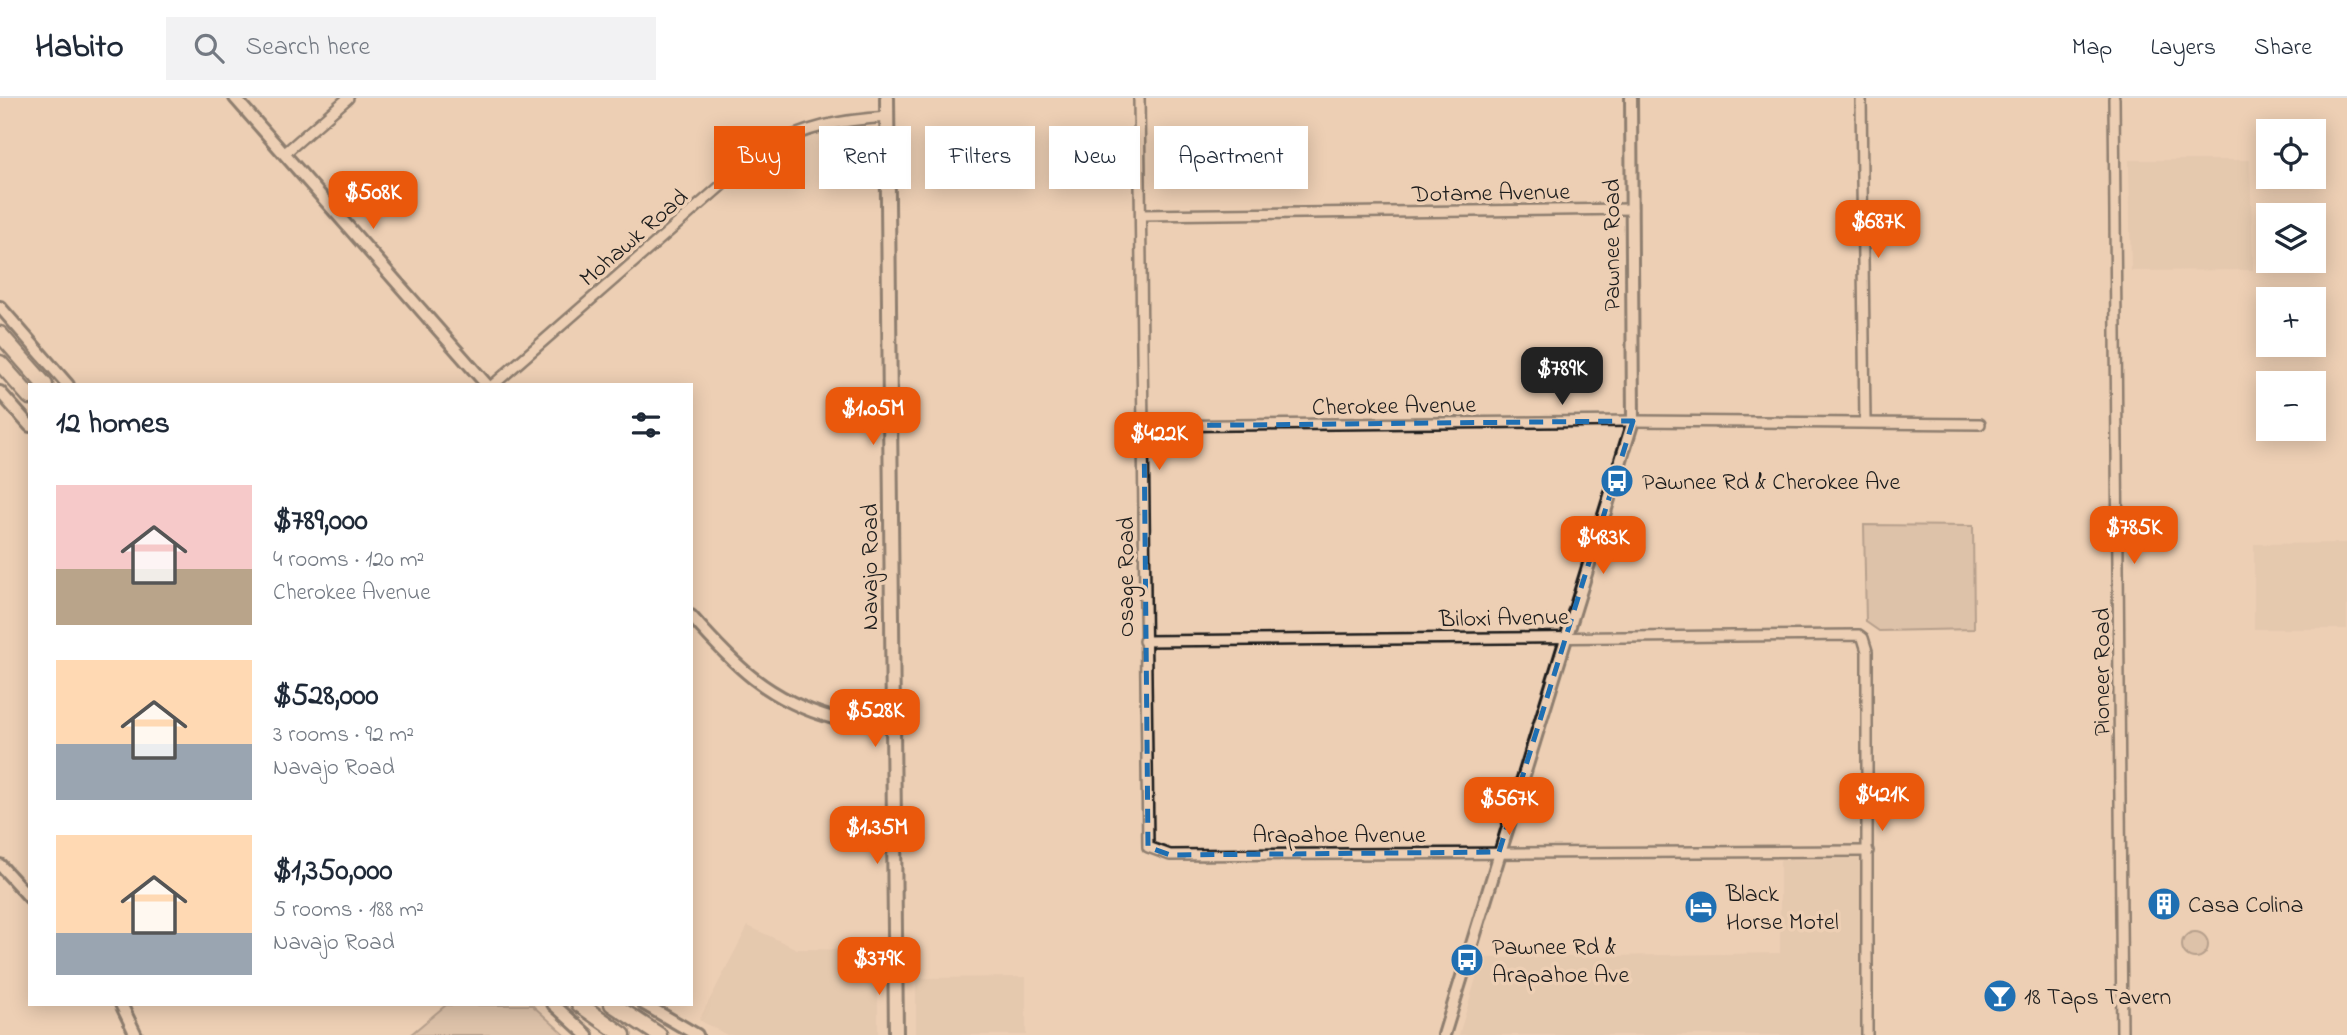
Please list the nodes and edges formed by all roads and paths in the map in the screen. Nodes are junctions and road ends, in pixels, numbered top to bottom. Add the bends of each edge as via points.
1 (235, 98) edge
2 (348, 98) edge
3 (887, 98) edge
4 (1139, 98) edge
5 (1631, 98) edge
6 (1861, 98) edge
7 (2114, 98) edge
8 (888, 117) junction
9 (285, 153) junction
10 (1632, 209) junction
11 (1141, 215) junction
12 (0, 307) edge
13 (0, 334) edge
14 (0, 363) edge
15 (42, 383) edge
16 (66, 383) edge
17 (485, 383) edge
18 (495, 383) edge
19 (0, 392) edge
20 (28, 395) edge
21 (1633, 421) junction
22 (1865, 421) junction
23 (28, 424) edge
24 (1980, 424) dead end
25 (1144, 426) junction
26 (693, 618) edge
27 (1567, 636) junction
28 (1144, 641) junction
29 (891, 725) junction
30 (1147, 847) joint
31 (1868, 851) junction
32 (1499, 852) junction
33 (0, 865) edge
34 (28, 896) edge
35 (122, 1006) edge
36 (555, 1006) edge
37 (582, 1006) edge
38 (615, 1006) edge
39 (647, 1006) edge
40 (136, 1035) edge
41 (587, 1035) edge
42 (622, 1035) edge
43 (659, 1035) edge
44 (697, 1035) edge
45 (896, 1035) edge
46 (1444, 1035) edge
47 (1867, 1035) edge
48 (2122, 1035) edge

1 - 9 street
2 - 9 street
3 - 8 main road, Navajo Road
4 - 11 street, Osage Road
5 - 10 street, Pawnee Road
6 - 22 street
7 - 48 street, Pioneer Road
8 - 18 street, Mohawk Road via 846,119 797,131 762,150
8 - 29 main road, Navajo Road
9 - 17 street
10 - 11 street, Dotame Avenue
10 - 21 street, Pawnee Road
11 - 25 street, Osage Road
12 - 16 street
13 - 15 main road
14 - 20 main road
19 - 23 street
21 - 22 street, Cherokee Avenue
21 - 25 street, Cherokee Avenue
21 - 27 street, Pawnee Road
22 - 24 street, Cherokee Avenue
25 - 28 street, Osage Road
26 - 29 street via 749,678 787,702 835,719
27 - 28 street, Biloxi Avenue
27 - 31 street, Biloxi Avenue via 1854,634 1863,638 1867,651
27 - 32 street, Pawnee Road
28 - 30 street, Osage Road
29 - 45 main road, Navajo Road
30 - 32 street, Arapahoe Avenue via 1170,855
31 - 32 street, Arapahoe Avenue
31 - 47 street
32 - 46 street, Pawnee Road
33 - 34 street
35 - 40 street
36 - 41 street
37 - 42 main road
38 - 43 main road
39 - 44 street

